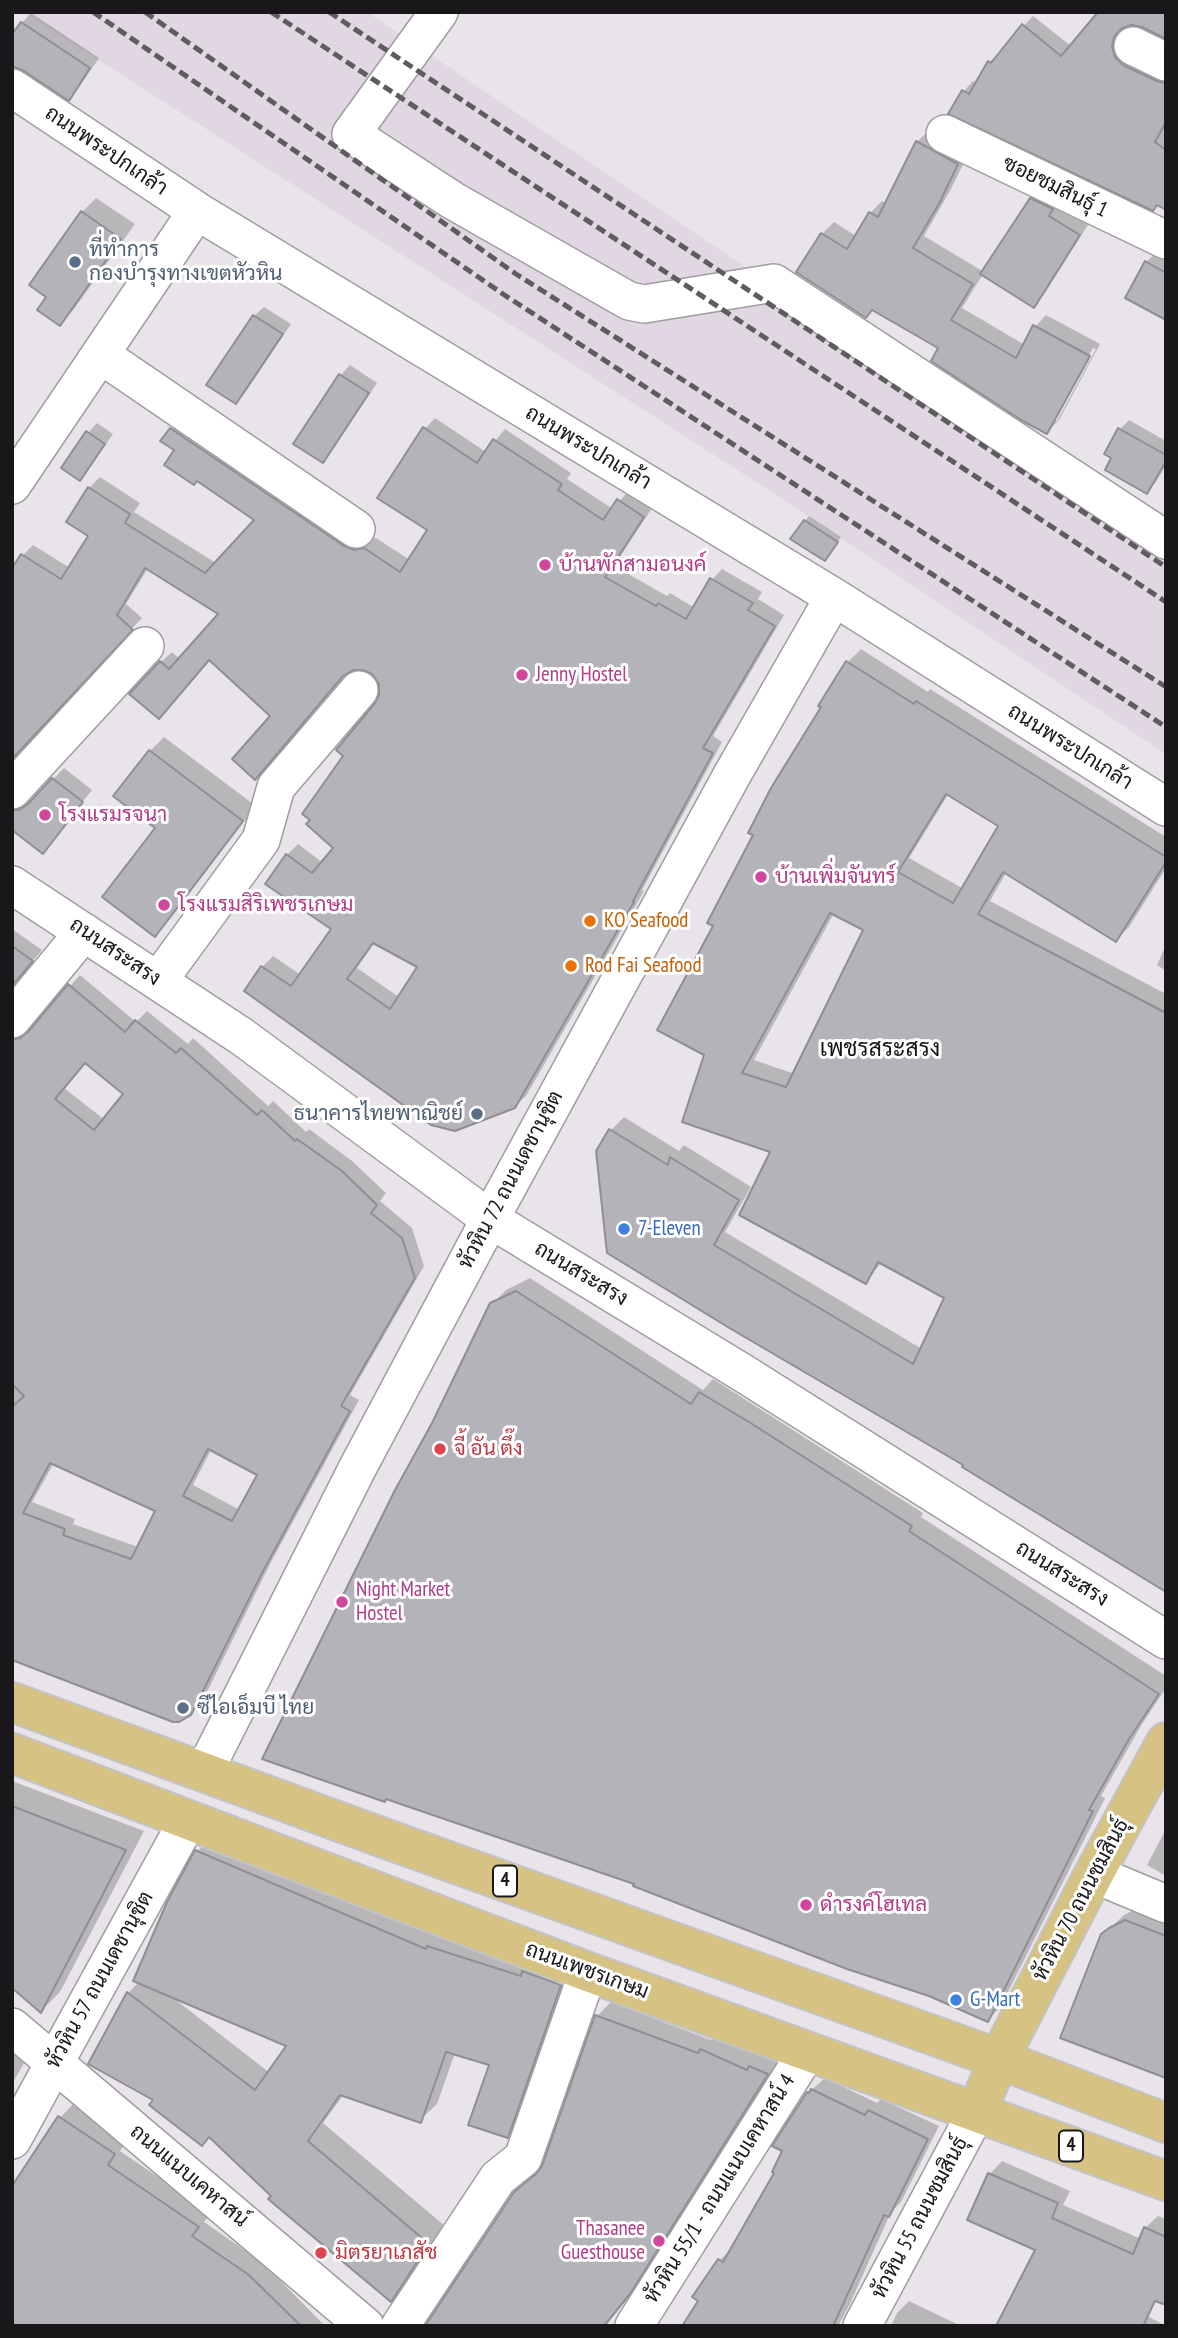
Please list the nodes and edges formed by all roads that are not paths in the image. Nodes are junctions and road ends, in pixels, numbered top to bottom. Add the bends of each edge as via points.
1 (439, 12) edge
2 (1133, 46) dead end
3 (1166, 62) edge
4 (12, 88) edge
5 (945, 134) dead end
6 (197, 211) junction
7 (1166, 240) edge
8 (101, 355) junction
9 (12, 485) edge
10 (356, 529) dead end
11 (1166, 540) edge
12 (834, 597) junction
13 (145, 646) dead end
14 (359, 690) dead end
15 (12, 790) edge
16 (1166, 807) edge
17 (12, 885) edge
18 (85, 932) junction
19 (158, 981) junction
20 (12, 1018) edge
21 (490, 1219) junction
22 (1166, 1640) edge
23 (12, 1702) edge
24 (1166, 1742) edge
25 (12, 1753) edge
26 (204, 1772) junction
27 (188, 1819) junction
28 (1094, 1874) junction
29 (1166, 1904) edge
30 (588, 1972) junction
31 (12, 2027) edge
32 (807, 2052) junction
33 (999, 2059) junction
34 (55, 2063) junction
35 (977, 2111) junction
36 (1166, 2123) edge
37 (12, 2140) edge
38 (1166, 2181) edge
39 (365, 2326) edge
40 (400, 2326) edge
41 (634, 2326) edge
42 (862, 2326) edge

1 - 11 street via 351,134 452,200 629,301 644,304 774,284
2 - 3 street
4 - 6 street, ถนนพระปกเกล้า
5 - 7 street, ซอยชมสินธุ์ 1
6 - 8 street
6 - 12 street, ถนนพระปกเกล้า
8 - 9 street
8 - 10 street
12 - 16 street, ถนนพระปกเกล้า
12 - 21 street, หัวหิน 72 ถนนเดชานุชิต
13 - 15 street
14 - 19 street via 276,787 261,840
17 - 18 street, ถนนสระสรง
18 - 19 street, ถนนสระสรง
18 - 20 street
19 - 21 street, ถนนสระสรง via 241,1036
21 - 22 street, ถนนสระสรง
21 - 26 street, หัวหิน 72 ถนนเดชานุชิต
23 - 26 main road, 4
24 - 28 main road, หัวหิน 70 ถนนชมสินธุ์
25 - 27 main road, ถนนเพชรเกษม / 4
26 - 33 main road, 4
27 - 30 main road, ถนนเพชรเกษม / 4
27 - 34 street, หัวหิน 57 ถนนเดชานุชิต
28 - 29 street
28 - 33 main road, หัวหิน 70 ถนนชมสินธุ์
30 - 32 main road, ถนนเพชรเกษม / 4
30 - 40 street via 523,2158 498,2178
31 - 34 street, ถนนแนบเคหาสน์
32 - 35 main road, ถนนเพชรเกษม / 4
32 - 41 street, หัวหิน 55/1 - ถนนแนบเคหาสน์ 4
33 - 35 main road, หัวหิน 70 ถนนชมสินธุ์
33 - 36 main road, 4
34 - 37 street, หัวหิน 57 ถนนเดชานุชิต
34 - 39 street, ถนนแนบเคหาสน์
35 - 38 main road, ถนนเพชรเกษม / 4
35 - 42 street, หัวหิน 55 ถนนชมสินธุ์

